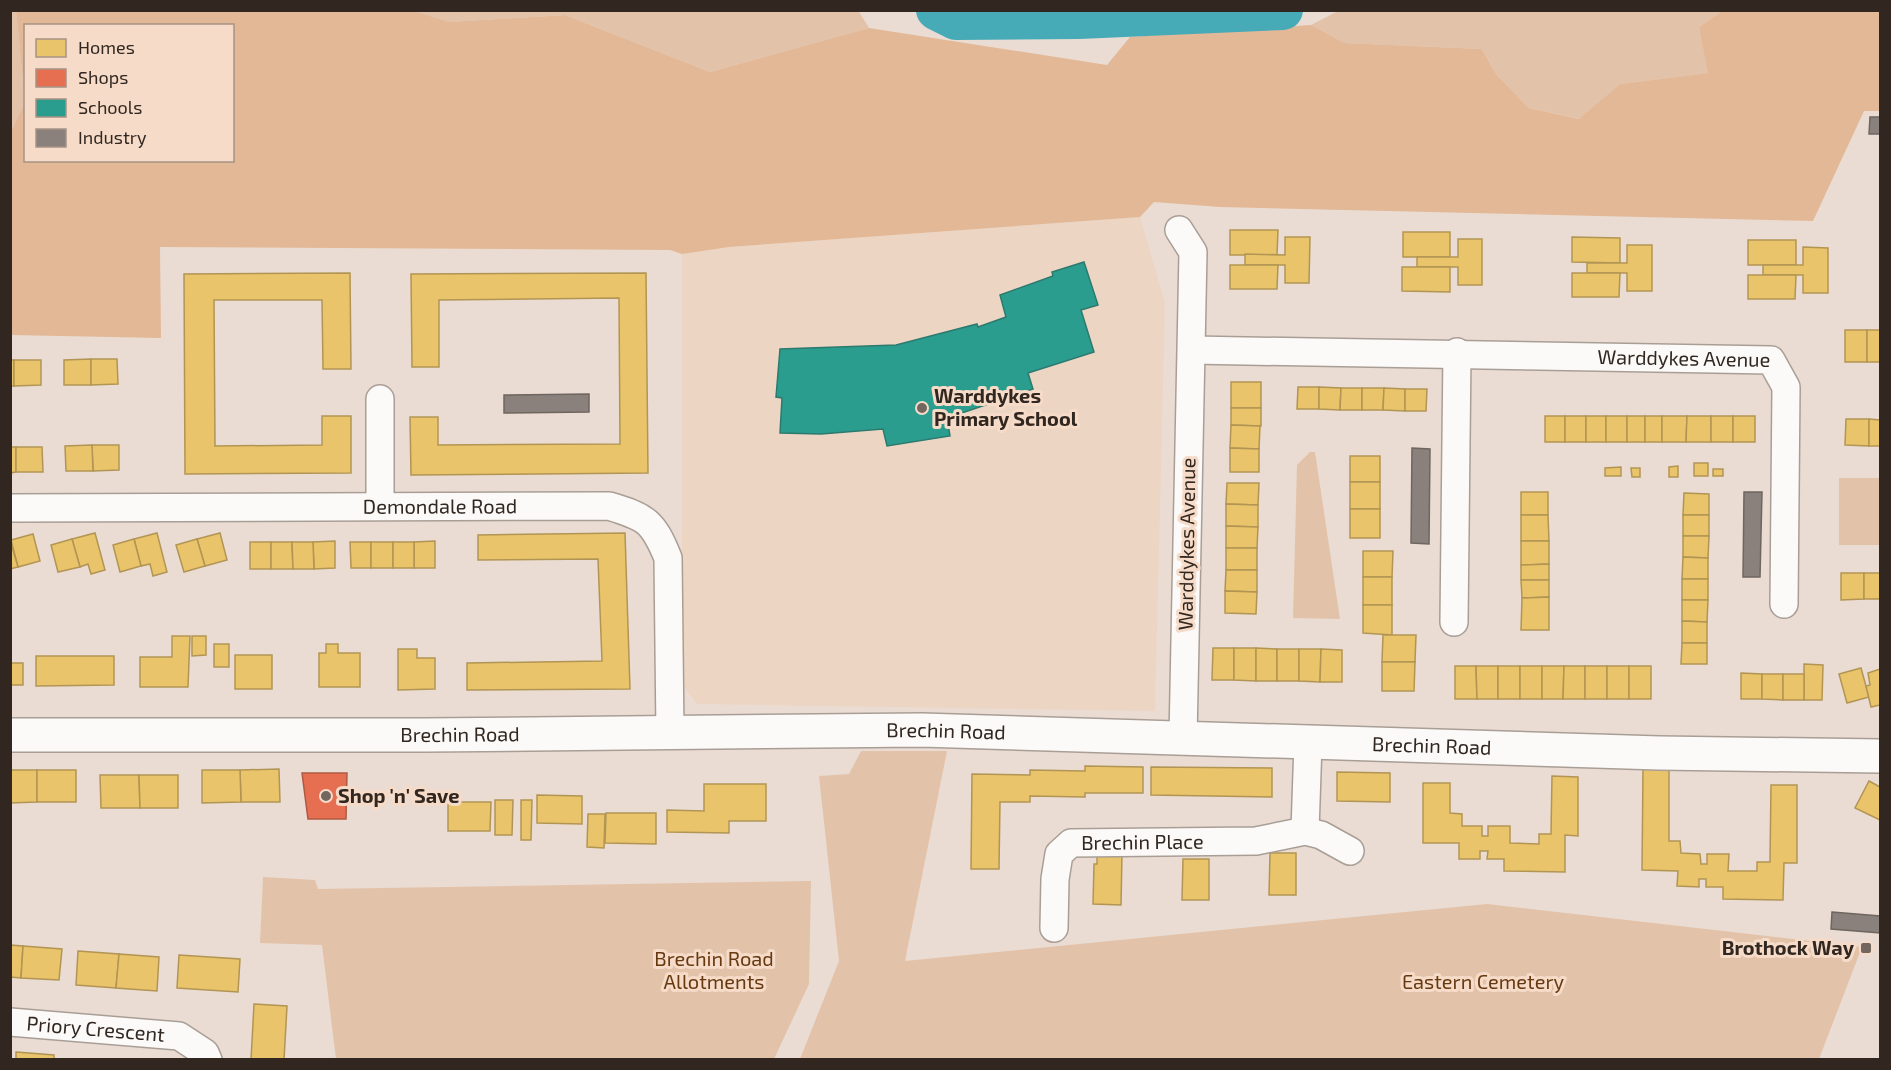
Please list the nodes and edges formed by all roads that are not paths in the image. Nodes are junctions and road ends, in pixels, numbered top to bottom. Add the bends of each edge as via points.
1 (1179, 230) dead end
2 (1192, 350) junction
3 (1457, 352) junction
4 (380, 399) dead end
5 (380, 505) junction
6 (10, 508) edge
7 (1784, 604) dead end
8 (1454, 622) dead end
9 (670, 734) junction
10 (10, 735) edge
11 (1183, 738) junction
12 (1308, 743) junction
13 (1881, 756) edge
14 (1305, 831) junction
15 (1350, 851) dead end
16 (1054, 928) dead end
17 (10, 1022) edge
18 (208, 1059) edge

1 - 2 street, Warddykes Avenue via 1193,252
2 - 3 street, Warddykes Avenue
2 - 11 street, Warddykes Avenue
3 - 7 street, Warddykes Avenue via 1771,360 1786,387
3 - 8 street
4 - 5 street
5 - 6 street, Demondale Road
5 - 9 street, Demondale Road via 609,506 642,516 659,535 668,558
9 - 10 street, Brechin Road
9 - 11 street, Brechin Road via 922,730
11 - 12 street, Brechin Road
12 - 13 street, Brechin Road
12 - 14 street
14 - 15 street
14 - 16 street, Brechin Place via 1256,841 1071,843 1059,854
17 - 18 street, Priory Crescent via 179,1036

